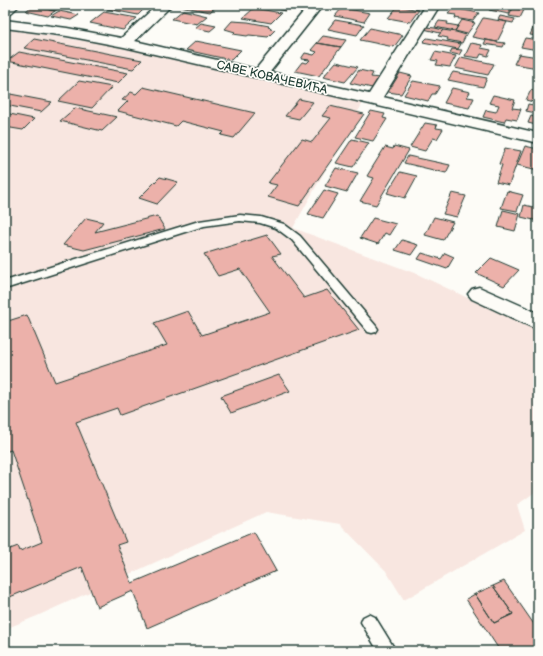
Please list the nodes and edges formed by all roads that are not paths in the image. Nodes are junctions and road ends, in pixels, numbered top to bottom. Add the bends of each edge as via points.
1 (14, 5) edge
2 (165, 5) edge
3 (316, 5) edge
4 (433, 5) edge
5 (5, 11) edge
6 (5, 24) edge
7 (124, 43) junction
8 (260, 74) junction
9 (373, 100) junction
10 (538, 138) edge
11 (5, 285) edge
12 (479, 294) dead end
13 (538, 322) edge
14 (372, 329) dead end
15 (368, 622) dead end
16 (388, 651) edge

1 - 5 street
2 - 7 street
3 - 8 street
4 - 9 street
6 - 7 street, САВЕ КОВАЧЕВИЋА
7 - 8 street, САВЕ КОВАЧЕВИЋА
8 - 9 street, САВЕ КОВАЧЕВИЋА
9 - 10 street, САВЕ КОВАЧЕВИЋА
11 - 14 lane via 203,223 240,218 261,220 280,226 296,238
12 - 13 street
15 - 16 lane

